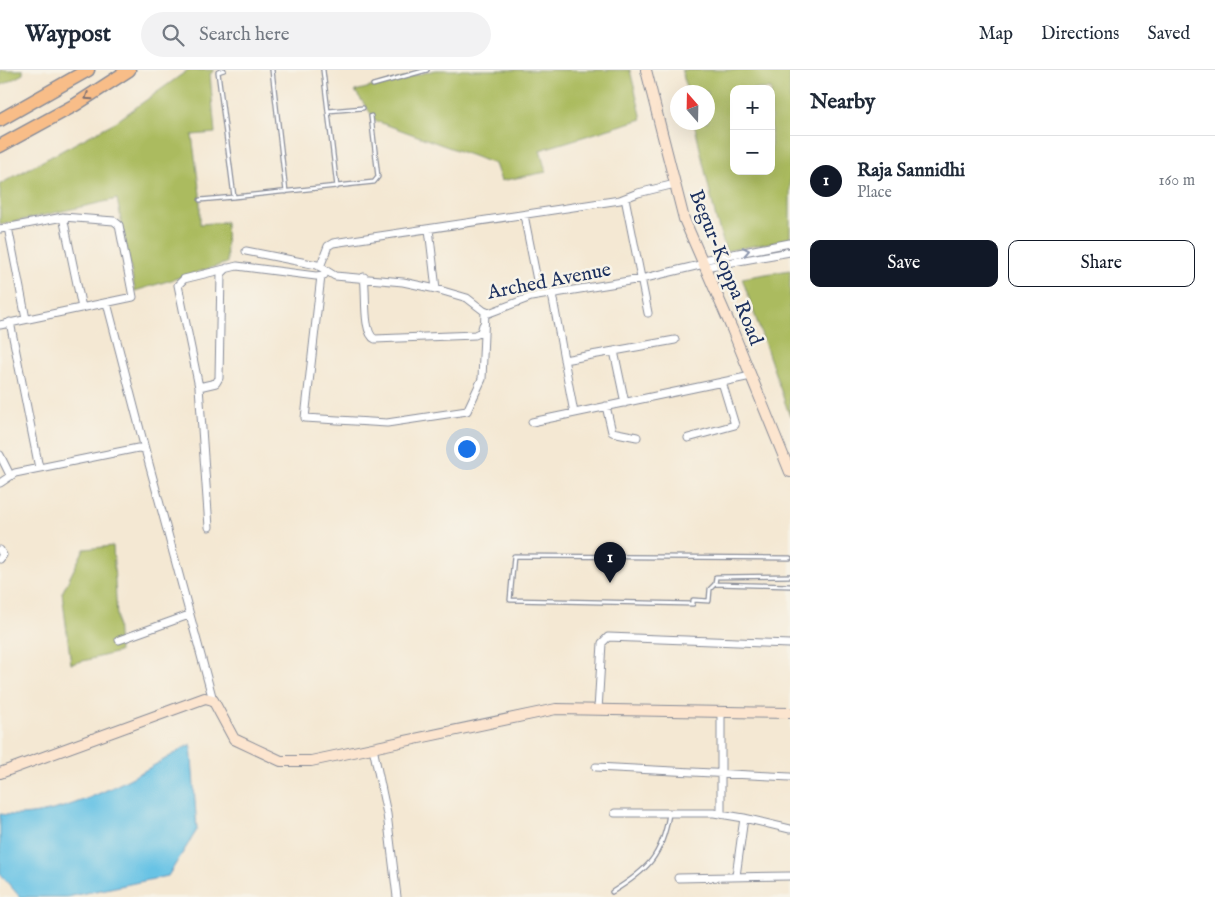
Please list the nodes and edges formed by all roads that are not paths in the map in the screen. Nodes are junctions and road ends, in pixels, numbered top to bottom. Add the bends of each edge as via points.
1 (88, 70) edge
2 (129, 70) edge
3 (224, 70) edge
4 (272, 70) edge
5 (323, 70) edge
6 (427, 70) edge
7 (646, 70) edge
8 (373, 84) dead end
9 (363, 108) dead end
10 (328, 111) junction
11 (371, 116) dead end
12 (0, 120) edge
13 (0, 146) edge
14 (675, 184) junction
15 (337, 187) junction
16 (286, 192) junction
17 (234, 197) junction
18 (625, 198) junction
19 (200, 200) dead end
20 (524, 214) junction
21 (63, 216) junction
22 (8, 227) junction
23 (0, 229) edge
24 (429, 229) junction
25 (790, 243) edge
26 (246, 251) dead end
27 (790, 252) edge
28 (704, 263) junction
29 (320, 267) junction
30 (227, 268) junction
31 (330, 273) junction
32 (321, 276) junction
33 (364, 277) junction
34 (641, 278) junction
35 (436, 289) junction
36 (552, 294) junction
37 (540, 295) junction
38 (107, 303) junction
39 (82, 308) junction
40 (486, 312) junction
41 (648, 313) dead end
42 (26, 319) junction
43 (10, 322) junction
44 (0, 324) edge
45 (675, 340) dead end
46 (614, 351) junction
47 (564, 360) junction
48 (751, 376) junction
49 (722, 382) junction
50 (199, 387) junction
51 (625, 403) junction
52 (606, 406) junction
53 (574, 413) junction
54 (532, 422) dead end
55 (637, 436) dead end
56 (688, 438) dead end
57 (145, 449) junction
58 (0, 455) edge
59 (39, 468) junction
60 (790, 472) edge
61 (10, 475) junction
62 (0, 483) edge
63 (210, 527) dead end
64 (0, 550) edge
65 (790, 558) edge
66 (0, 560) edge
67 (790, 576) edge
68 (715, 584) junction
69 (790, 586) edge
70 (189, 615) junction
71 (119, 640) dead end
72 (790, 644) edge
73 (213, 700) junction
74 (598, 710) junction
75 (721, 712) junction
76 (790, 713) edge
77 (373, 748) junction
78 (596, 767) dead end
79 (0, 773) edge
80 (721, 773) junction
81 (790, 777) edge
82 (615, 813) dead end
83 (669, 813) junction
84 (721, 814) junction
85 (744, 818) junction
86 (790, 829) edge
87 (736, 876) junction
88 (790, 876) edge
89 (678, 878) dead end
90 (612, 892) dead end
91 (398, 897) edge

1 - 12 highway
2 -> 13 highway via 75,105
3 - 17 lane via 218,72
4 - 16 lane
5 - 10 lane
6 - 8 lane
7 - 14 street, Begur-Koppa Road
9 - 10 lane
10 - 15 lane
11 - 15 lane via 377,180
14 - 18 street
14 - 28 street, Begur-Koppa Road via 684,218
15 - 16 lane
16 - 17 lane
17 - 19 lane
18 - 20 street
18 - 34 street
20 - 24 street
20 - 37 street
21 - 22 street
21 - 38 street via 114,221 119,225 133,297
21 - 39 street
22 - 23 street
22 - 42 street
24 - 29 street via 333,243 328,246
24 - 35 street
28 -> 25 street
26 - 29 street
27 - 28 street
28 - 34 street, Arched Avenue
28 - 48 street, Begur-Koppa Road
29 - 31 street
30 - 32 street, Arched Avenue via 237,266
30 - 50 street via 221,274 219,378 216,383
30 - 50 street, Arched Avenue via 184,280 178,285
31 - 32 street, Arched Avenue
31 - 33 street, Arched Avenue
32 - 40 street via 305,418 387,423 467,411 482,379
33 - 35 street, Arched Avenue
33 - 40 street via 366,327 369,336 375,340 475,335 481,332
34 - 36 street, Arched Avenue
34 - 41 street
35 - 40 street, Arched Avenue via 467,298
36 - 37 street, Arched Avenue
36 - 47 street
37 - 40 street, Arched Avenue
38 - 39 street
38 - 57 street
39 - 42 street
42 - 43 street
43 - 44 street
43 - 59 street
45 - 46 street
46 - 47 street
46 - 51 street
47 - 53 street
48 - 49 street
48 - 60 street, Begur-Koppa Road
49 - 51 street
49 - 56 street via 735,425
50 - 63 street
51 - 52 street
52 - 53 street
52 - 55 street via 612,432
53 - 54 street
57 - 59 street
57 - 70 street
58 - 61 street
59 - 61 street
61 - 62 street
64 - 66 street via 3,555
65 - 68 lane via 514,556 510,600 693,604 693,600 709,601 710,589
67 - 68 lane via 716,577
68 - 69 lane
70 - 71 street
70 - 73 street
72 - 74 street via 608,637 602,643
73 - 77 street via 234,739 281,761 311,761
73 - 79 street via 204,698
74 - 75 street
74 - 77 street via 556,709
75 - 76 street
75 - 80 street
77 - 91 street via 387,814
78 - 80 street
80 - 81 street
80 - 84 street
82 - 83 street
83 - 84 street
83 - 90 lane via 657,855 633,879
84 - 85 street
85 - 86 street
85 - 87 street
87 - 88 street
87 - 89 street

